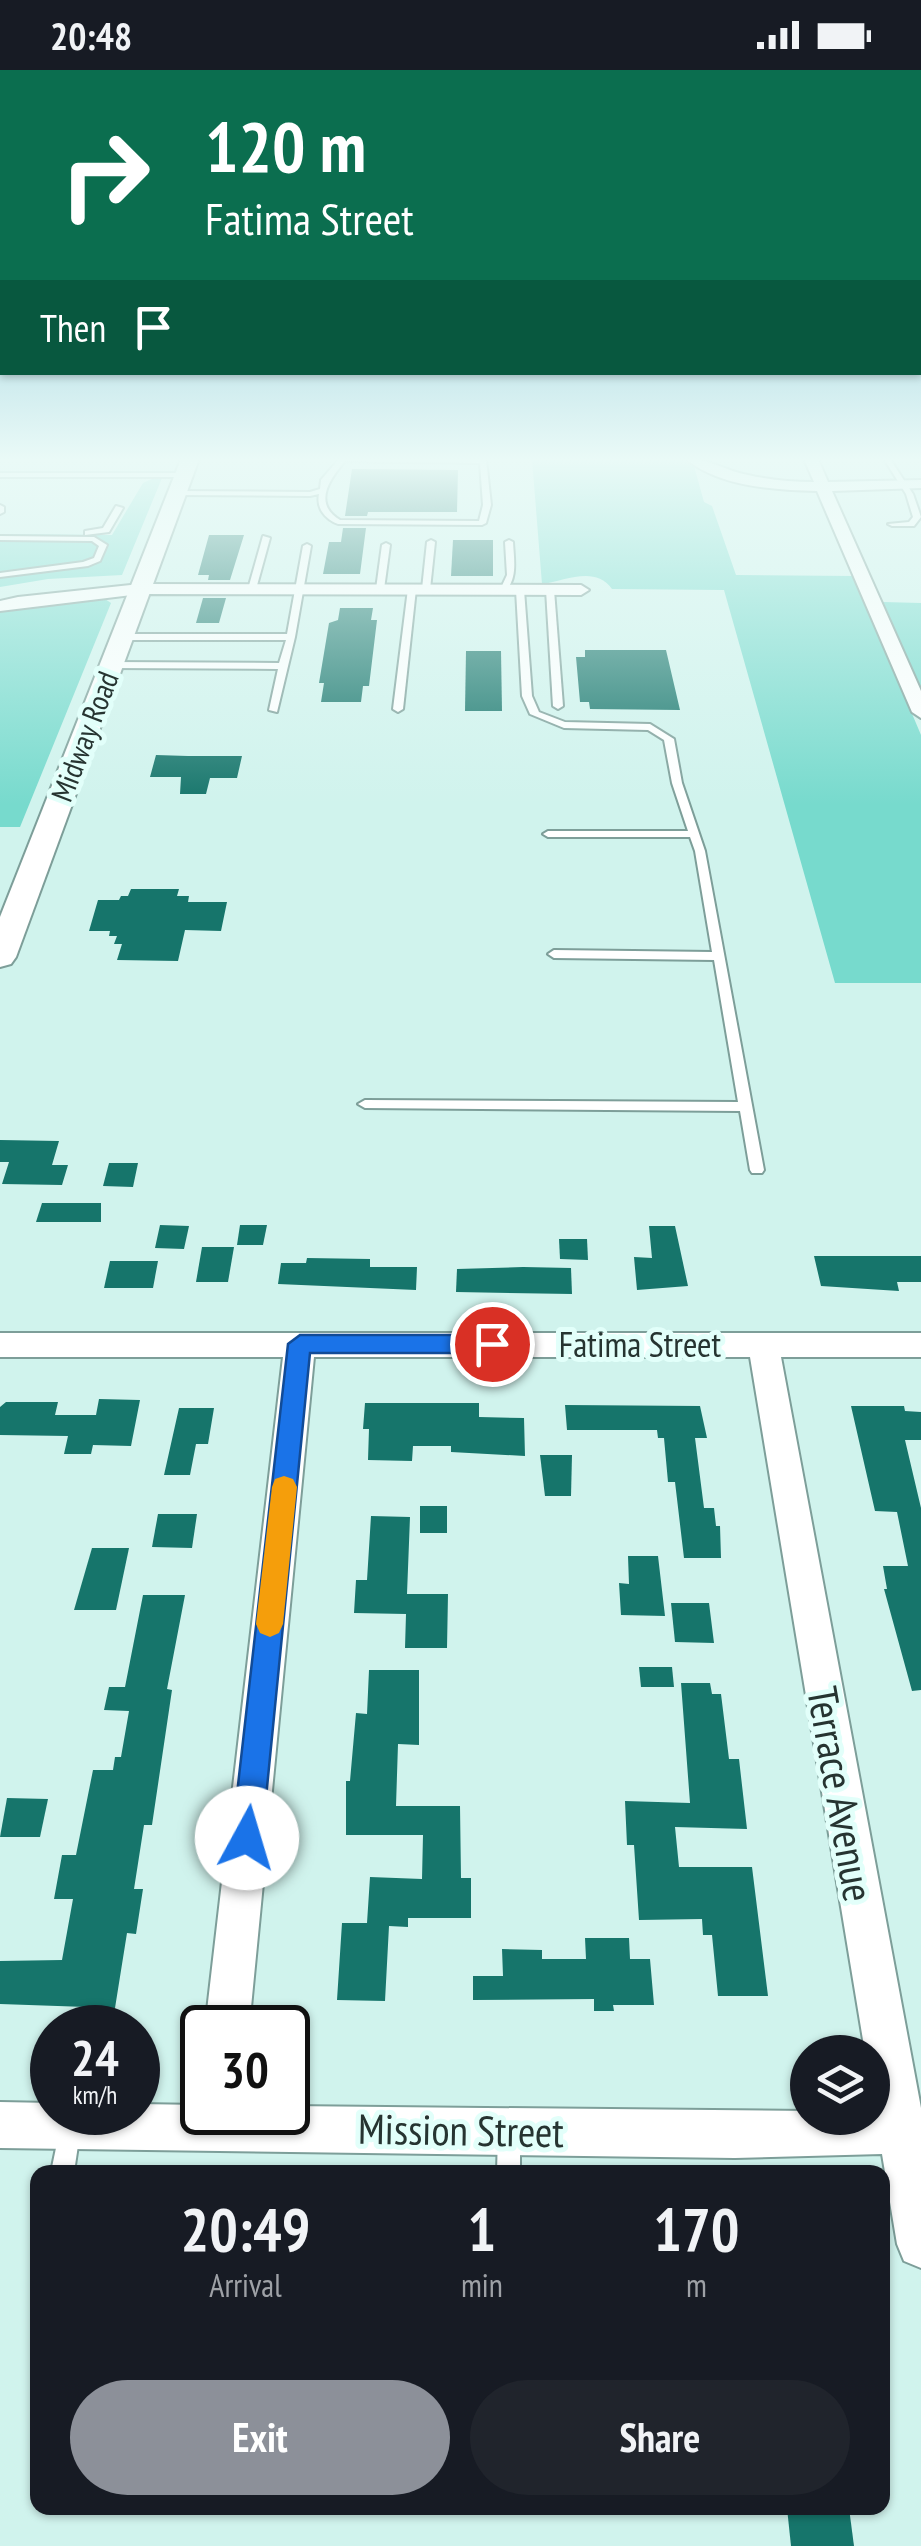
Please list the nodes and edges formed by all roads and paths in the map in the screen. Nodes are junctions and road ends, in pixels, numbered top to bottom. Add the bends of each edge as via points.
1 (145, 575) edge
2 (256, 575) edge
3 (301, 575) edge
4 (382, 575) edge
5 (422, 575) edge
6 (510, 575) edge
7 (861, 575) edge
8 (140, 588) junction
9 (252, 589) junction
10 (298, 589) junction
11 (380, 589) junction
12 (419, 589) junction
13 (512, 590) junction
14 (550, 590) junction
15 (581, 590) dead end
16 (0, 593) edge
17 (0, 606) edge
18 (122, 637) junction
19 (290, 637) junction
20 (111, 665) junction
21 (284, 666) junction
22 (558, 706) dead end
23 (398, 709) dead end
24 (274, 710) dead end
25 (921, 712) edge
26 (548, 834) dead end
27 (696, 834) junction
28 (554, 954) dead end
29 (718, 956) junction
30 (0, 957) edge
31 (365, 1104) dead end
32 (746, 1107) junction
33 (758, 1170) dead end
34 (300, 1344) junction
35 (763, 1344) junction
36 (0, 1345) edge
37 (921, 1345) edge
38 (229, 2005) edge
39 (0, 2125) edge
40 (30, 2125) edge
41 (310, 2130) edge
42 (910, 2131) edge
43 (69, 2135) edge
44 (509, 2152) edge
45 (63, 2165) edge
46 (921, 2244) edge

1 - 8 main road, Midway Road
2 - 9 lane
3 - 10 lane
4 - 11 lane
5 - 12 lane
6 - 13 lane
7 - 25 street
8 - 9 street
8 - 16 street via 70,583
8 - 17 street
8 - 18 main road, Midway Road
9 - 10 street
10 - 11 street
10 - 19 lane
11 - 12 street
12 - 13 street
12 - 23 lane
13 - 14 street
13 - 27 lane via 534,714 564,725 650,727 664,734
14 - 15 street
14 - 22 lane
18 - 19 lane
18 - 20 main road, Midway Road
19 - 21 lane
20 - 21 lane
20 - 30 main road, Midway Road
21 - 24 lane
26 - 27 lane
27 - 29 lane
28 - 29 lane
29 - 32 lane
31 - 32 lane
32 - 33 lane
34 - 35 street, Fatima Street
34 - 36 street, Fatima Street
34 - 38 street
35 - 37 street, Fatima Street
35 - 42 street, Terrace Avenue
39 - 40 street, Mission Street
41 - 44 street, Mission Street
42 - 44 street, Mission Street via 735,2135
42 - 46 street, Terrace Avenue
43 - 45 lane

